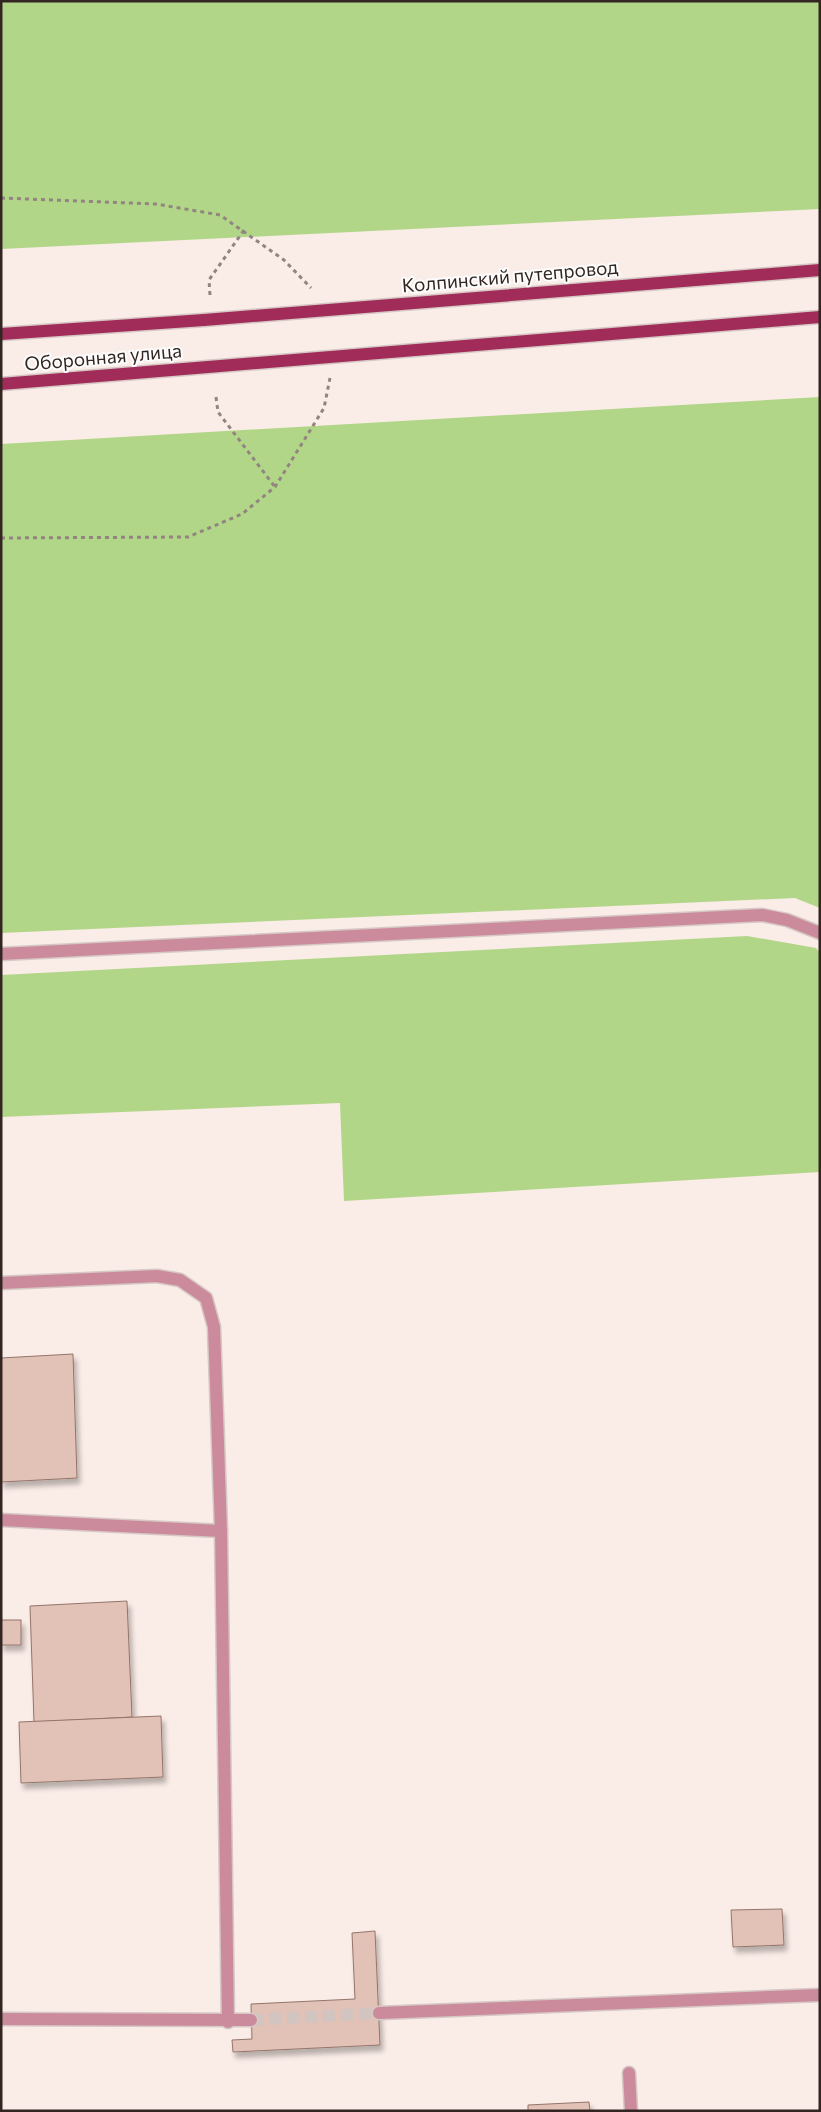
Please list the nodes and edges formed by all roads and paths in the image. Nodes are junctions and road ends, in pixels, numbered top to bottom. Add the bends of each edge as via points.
1 (1, 198) edge
2 (244, 230) junction
3 (820, 270) edge
4 (313, 291) dead end
5 (210, 295) dead end
6 (820, 317) edge
7 (204, 320) joint
8 (1, 334) edge
9 (331, 372) dead end
10 (1, 384) edge
11 (216, 397) dead end
12 (275, 487) junction
13 (1, 538) edge
14 (820, 933) edge
15 (1, 954) edge
16 (1, 1284) edge
17 (1, 1520) edge
18 (221, 1531) junction
19 (820, 1995) edge
20 (379, 2012) tunnel mouth
21 (1, 2020) edge
22 (251, 2020) tunnel mouth
23 (228, 2022) junction
24 (629, 2073) dead end
25 (631, 2111) edge

1 - 2 path via 156,204 220,215
2 - 4 path via 284,260
2 - 5 path via 209,280
3 - 7 main road, Колпинский путепровод, bridge
6 - 10 main road, Оборонная улица, bridge
7 - 8 main road, Оборонная улица
9 - 12 path via 324,408
11 - 12 path via 218,412
12 - 13 path via 242,514 188,538
14 - 15 street via 787,920 762,915
16 - 18 street via 157,1276 180,1280 206,1298 214,1327
17 - 18 street
18 - 23 street
19 - 20 street
21 - 23 street
22 - 23 street
24 - 25 street

